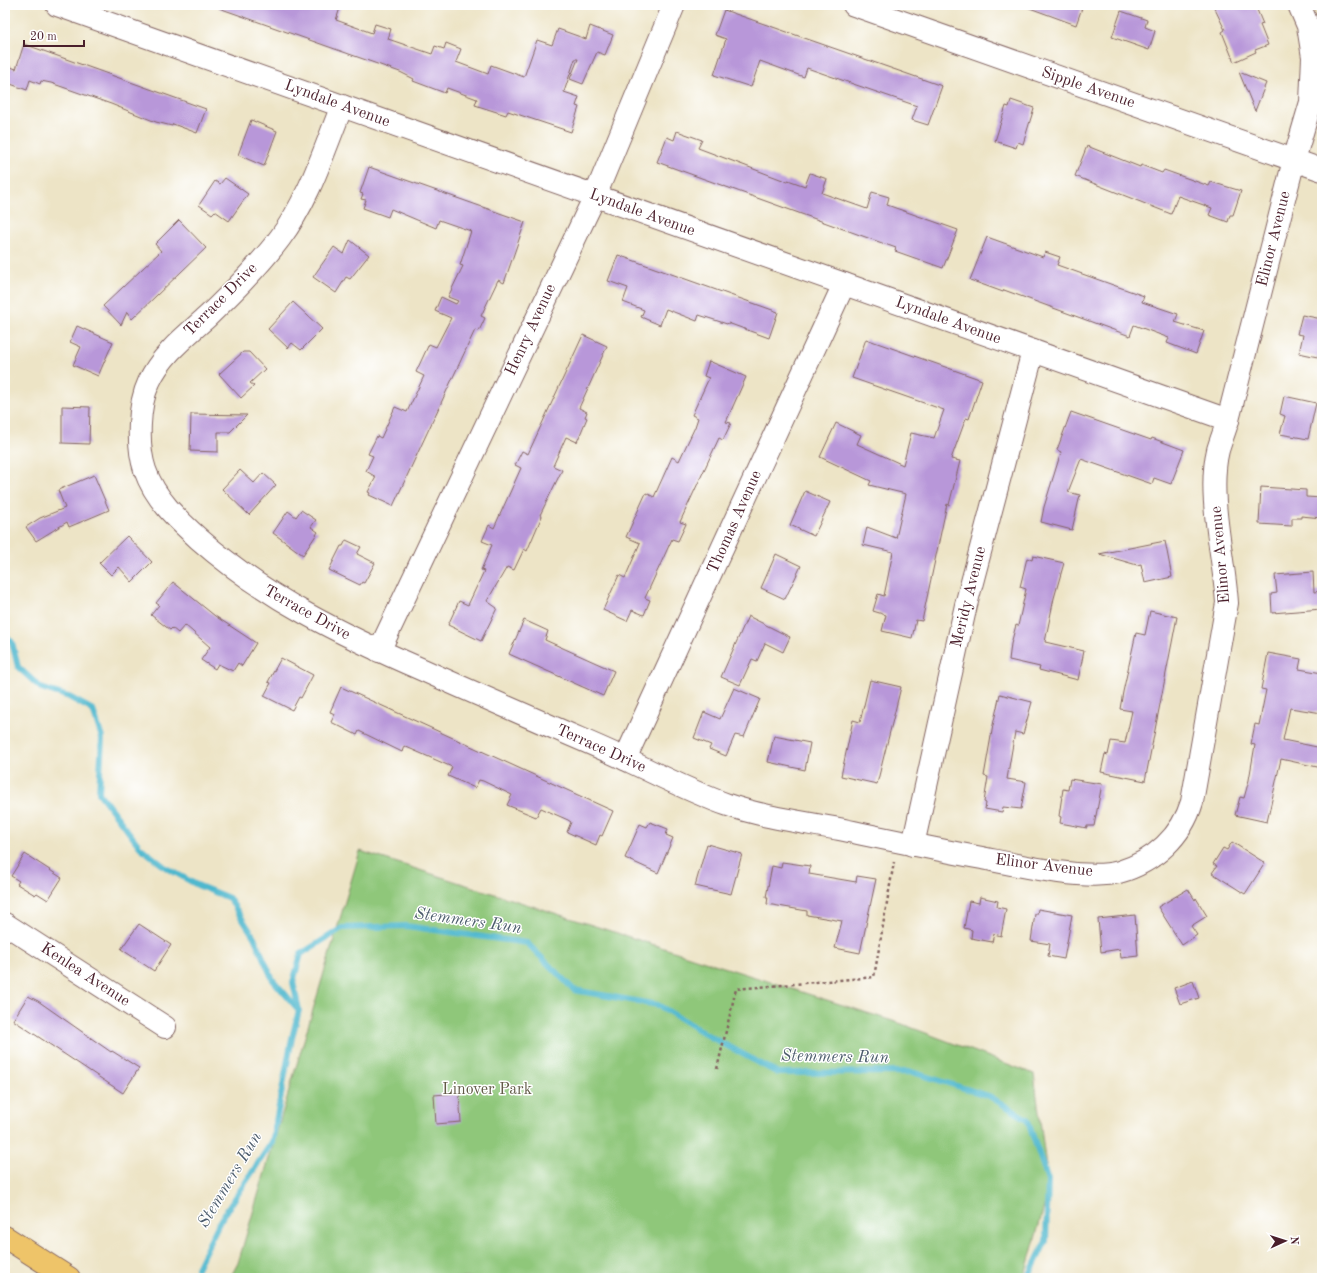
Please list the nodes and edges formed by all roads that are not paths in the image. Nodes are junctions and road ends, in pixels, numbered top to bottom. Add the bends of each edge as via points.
1 (57, 5) edge
2 (674, 5) edge
3 (854, 5) edge
4 (1299, 5) edge
5 (342, 106) junction
6 (1294, 160) junction
7 (1322, 170) edge
8 (594, 196) junction
9 (844, 284) junction
10 (1033, 351) junction
11 (1228, 420) junction
12 (379, 651) junction
13 (625, 759) junction
14 (905, 844) junction
15 (5, 924) edge
16 (166, 1026) dead end
17 (5, 1237) edge
18 (69, 1278) edge

1 - 5 street, Lyndale Avenue
2 - 8 street, Henry Avenue
3 - 6 street, Sipple Avenue
4 - 6 street, Elinor Avenue via 1308,26 1313,57 1311,102
5 - 8 street, Lyndale Avenue
5 - 12 street, Terrace Drive via 294,218 280,238 255,268 179,342 150,379 142,404 141,441 143,465 150,484 180,522 256,585 302,612
6 - 7 street, Sipple Avenue
6 - 11 street, Elinor Avenue
8 - 9 street, Lyndale Avenue
8 - 12 street, Henry Avenue
9 - 10 street, Lyndale Avenue
9 - 13 street, Thomas Avenue
10 - 11 street, Lyndale Avenue
10 - 14 street, Meridy Avenue
11 - 14 street, Elinor Avenue via 1218,450 1215,491 1227,603 1192,802 1187,819 1178,831 1168,844 1141,863 1117,872 1089,874 1035,868
12 - 13 street, Terrace Drive
13 - 14 street, Terrace Drive via 732,806
15 - 16 street, Kenlea Avenue
17 - 18 main road

